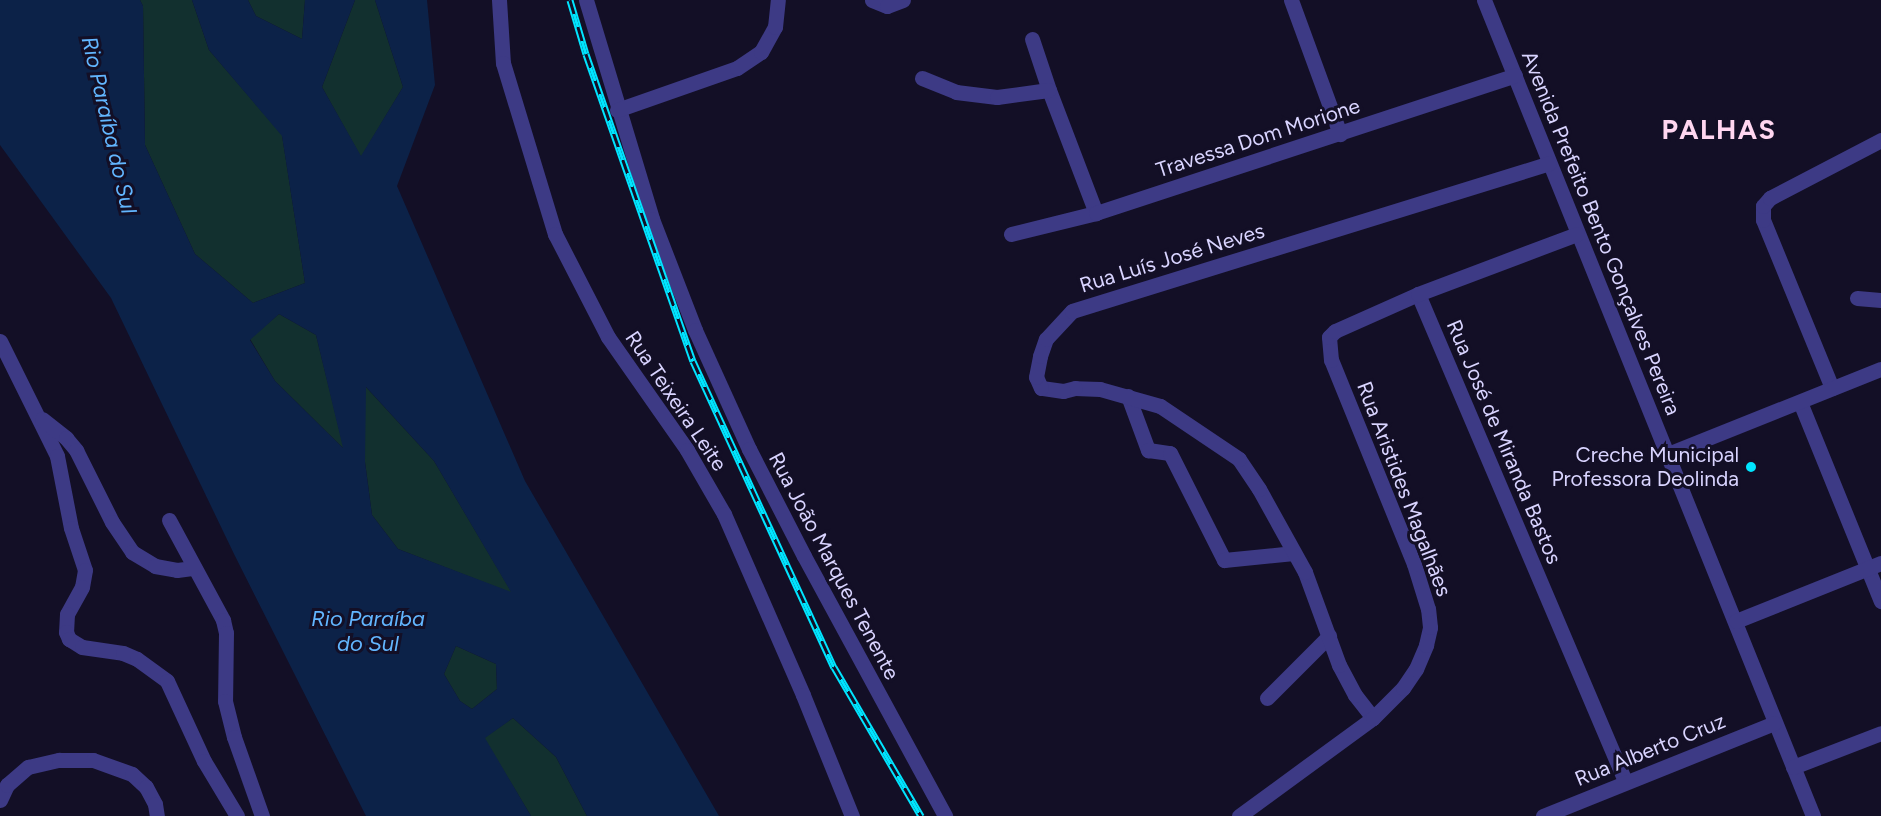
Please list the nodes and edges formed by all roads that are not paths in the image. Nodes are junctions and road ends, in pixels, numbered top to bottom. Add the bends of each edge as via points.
1 (499, 0) edge
2 (586, 0) edge
3 (778, 0) edge
4 (872, 0) edge
5 (903, 0) edge
6 (1291, 0) edge
7 (1484, 0) edge
8 (1032, 39) dead end
9 (1515, 75) junction
10 (922, 78) dead end
11 (1049, 90) junction
12 (617, 110) junction
13 (1340, 134) junction
14 (1881, 140) edge
15 (1549, 163) junction
16 (1096, 213) junction
17 (1011, 234) dead end
18 (1577, 234) junction
19 (1418, 294) junction
20 (1857, 298) dead end
21 (1881, 300) edge
22 (0, 341) edge
23 (1881, 369) edge
24 (1832, 388) junction
25 (1128, 396) junction
26 (1800, 402) junction
27 (39, 417) junction
28 (1668, 454) junction
29 (169, 520) dead end
30 (1294, 553) junction
31 (1874, 565) edge
32 (194, 568) junction
33 (1881, 601) edge
34 (1736, 621) junction
35 (1329, 636) junction
36 (1267, 698) dead end
37 (1373, 718) junction
38 (1774, 723) junction
39 (1881, 734) edge
40 (1793, 767) junction
41 (1625, 781) junction
42 (0, 800) edge
43 (157, 816) edge
44 (237, 816) edge
45 (262, 816) edge
46 (852, 816) edge
47 (945, 816) edge
48 (1239, 816) edge
49 (1543, 816) edge
50 (1813, 816) edge

1 - 46 street, Rua Teixeira Leite via 503,63 555,234 608,337 687,450 724,514
2 - 12 street, Rua João Marques Tenente
3 - 12 street via 775,27 761,52 737,68
4 - 5 street via 887,6
6 - 13 street
7 - 9 street, Avenida Prefeito Bento Gonçalves Pereira
8 - 11 street
9 - 13 street, Travessa Dom Morione
9 - 15 street, Avenida Prefeito Bento Gonçalves Pereira
10 - 11 street via 956,92 997,97
11 - 16 street
12 - 47 street, Rua João Marques Tenente via 652,219 695,330 745,440
13 - 16 street, Travessa Dom Morione
14 - 24 street via 1770,198 1763,206 1763,220
15 - 18 street, Avenida Prefeito Bento Gonçalves Pereira
15 - 25 street, Rua Luís José Neves via 1072,311 1046,339 1037,367 1037,384 1045,390 1100,389
16 - 17 street, Travessa Dom Morione
18 - 19 street
18 - 28 street, Avenida Prefeito Bento Gonçalves Pereira
19 - 37 street, Rua Aristides Magalhães via 1335,331 1328,344 1428,609 1430,627 1421,660 1403,688
19 - 41 street, Rua José de Miranda Bastos
20 - 21 street
22 - 27 street
23 - 24 street
24 - 26 street
25 - 30 street, Rua Luís José Neves via 1160,406 1239,459
25 - 30 street via 1148,450 1170,453 1224,560
26 - 28 street
26 - 31 street
27 - 32 street via 76,450 112,522 132,552 155,566
27 - 44 street via 57,456 71,528 85,570 82,586 67,614 69,639 82,647 123,653 167,681 204,761
28 - 34 street, Avenida Prefeito Bento Gonçalves Pereira
29 - 32 street
30 - 35 street, Rua Luís José Neves
31 - 33 street
31 - 34 street
32 - 45 street via 223,620 225,701
34 - 38 street, Avenida Prefeito Bento Gonçalves Pereira
35 - 36 street
35 - 37 street, Rua Luís José Neves via 1347,681
37 - 48 street, Rua Aristides Magalhães
38 - 40 street, Avenida Prefeito Bento Gonçalves Pereira
38 - 41 street, Rua Alberto Cruz
39 - 40 street
40 - 50 street, Avenida Prefeito Bento Gonçalves Pereira
41 - 49 street, Rua Alberto Cruz
42 - 43 street via 7,785 28,767 58,760 93,760 132,774 146,786

